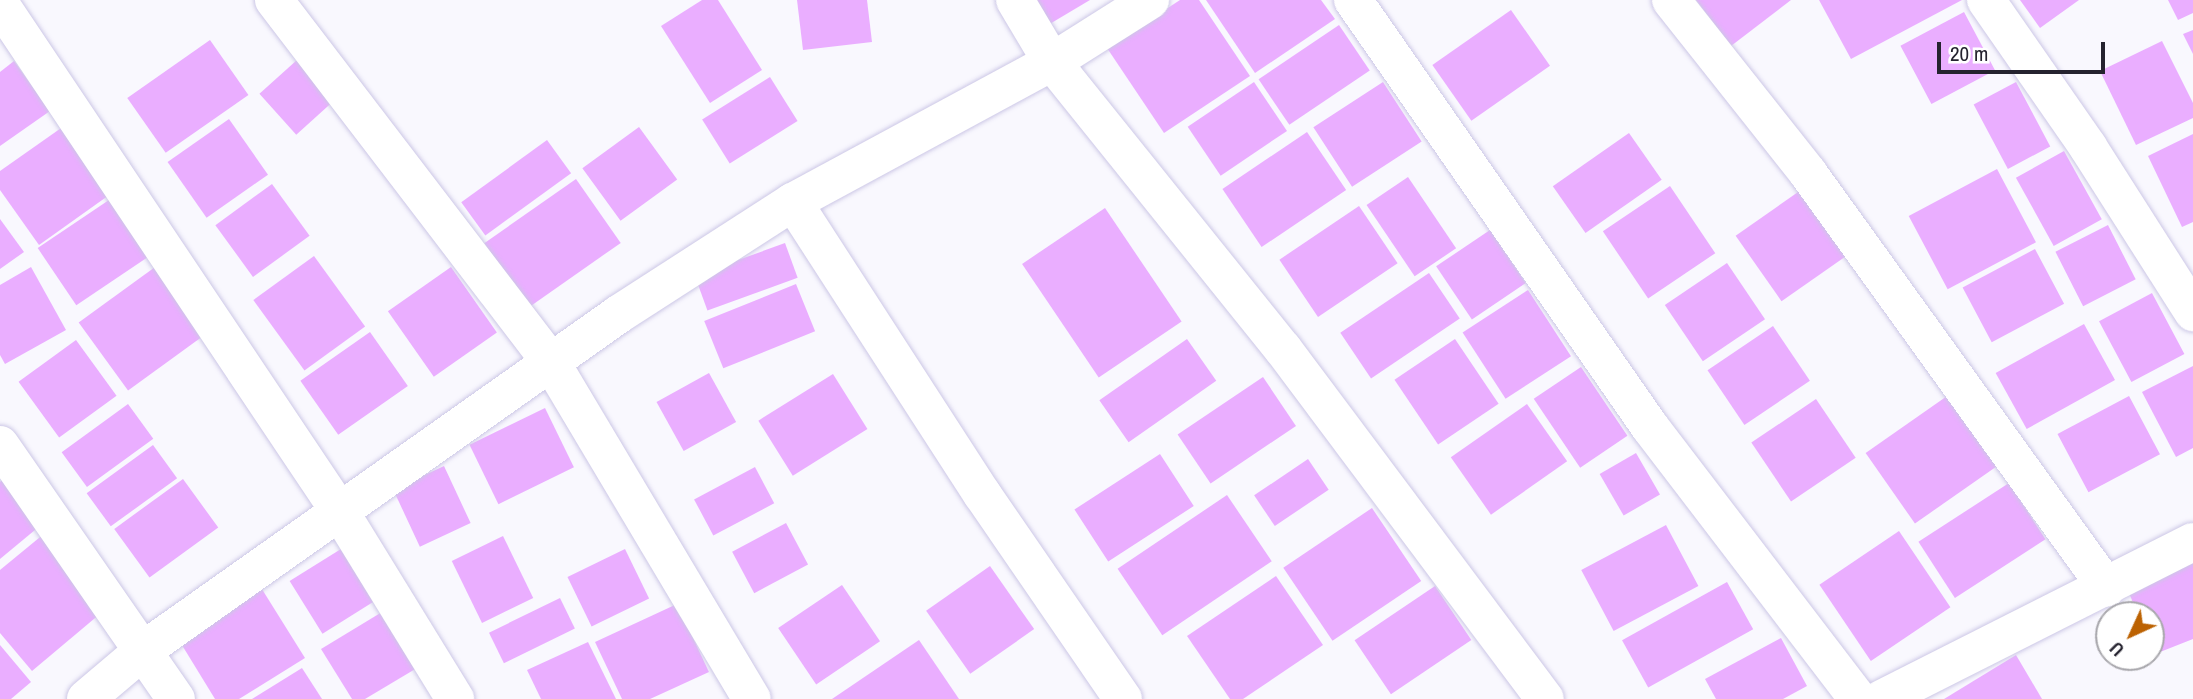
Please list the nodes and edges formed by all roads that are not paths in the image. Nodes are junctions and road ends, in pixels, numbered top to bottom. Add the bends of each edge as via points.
1 (274, 0) edge
2 (1015, 0) edge
3 (1150, 0) edge
4 (1353, 0) edge
5 (1671, 0) edge
6 (1986, 0) edge
7 (0, 4) edge
8 (1052, 62) junction
9 (793, 202) junction
10 (2193, 312) edge
11 (552, 363) junction
12 (0, 445) edge
13 (340, 512) junction
14 (2193, 542) edge
15 (2107, 588) junction
16 (145, 649) junction
17 (86, 699) edge
18 (176, 699) edge
19 (455, 699) edge
20 (752, 699) edge
21 (1123, 699) edge
22 (1545, 699) edge
23 (1858, 699) edge
24 (1882, 699) edge

1 - 11 street
2 - 8 street
3 - 8 street
4 - 23 street via 1650,427
5 - 15 street via 1808,173
6 - 10 street via 2088,147
7 - 13 street
8 - 9 street
8 - 22 street via 1283,349
9 - 11 street via 619,314
9 - 21 street via 982,494
11 - 13 street
11 - 20 street
12 - 16 street
13 - 16 street
13 - 19 street
14 - 15 street
15 - 24 street
16 - 17 street
16 - 18 street

